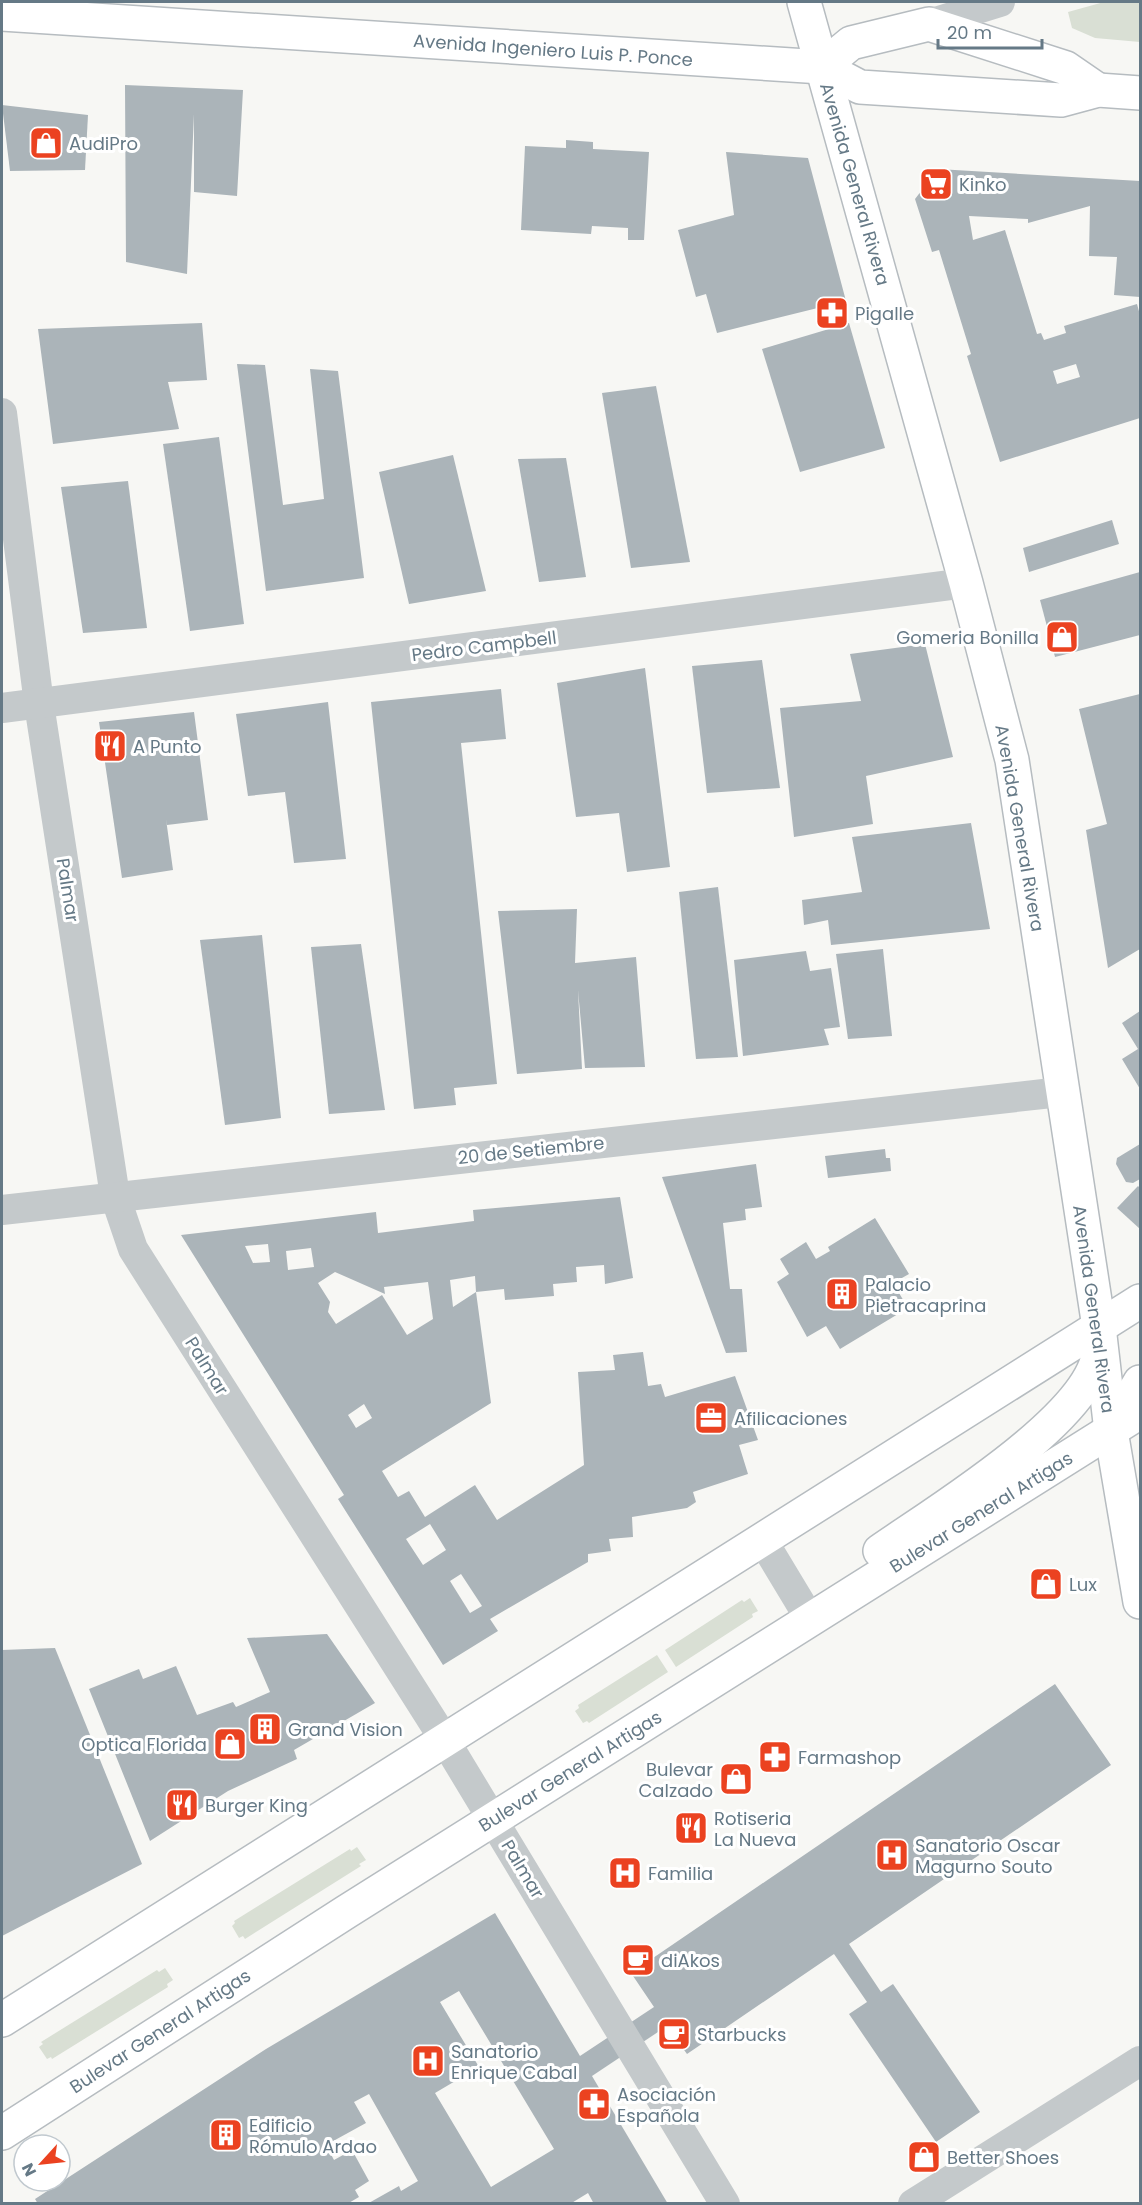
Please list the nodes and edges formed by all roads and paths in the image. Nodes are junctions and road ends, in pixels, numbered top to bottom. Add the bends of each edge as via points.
1 (804, 2) edge
2 (1000, 2) edge
3 (2, 14) edge
4 (929, 24) junction
5 (822, 67) junction
6 (1098, 90) junction
7 (1140, 93) edge
8 (2, 413) edge
9 (966, 582) junction
10 (39, 704) junction
11 (2, 708) edge
12 (1061, 1092) junction
13 (115, 1196) junction
14 (2, 1210) edge
15 (1140, 1301) edge
16 (1099, 1327) junction
17 (1140, 1382) edge
18 (1140, 1412) edge
19 (1111, 1431) junction
20 (763, 1541) junction
21 (1140, 1602) edge
22 (821, 1613) junction
23 (444, 1739) junction
24 (494, 1820) junction
25 (2, 2020) edge
26 (1140, 2061) edge
27 (2, 2133) edge
28 (725, 2204) edge
29 (913, 2204) edge

1 - 5 main road, Avenida General Rivera
2 - 4 street
3 - 5 main road, Avenida Ingeniero Luis P. Ponce
4 - 5 main road via 851,43
4 - 6 main road via 1066,68
5 - 6 main road, Avenida Ingeniero Luis P. Ponce via 860,87 1061,100
5 - 9 main road, Avenida General Rivera
6 - 7 main road, Avenida Ingeniero Luis P. Ponce
8 - 10 street, Palmar
9 - 10 street, Pedro Campbell
9 - 12 main road, Avenida General Rivera via 1012,760
10 - 11 street, Pedro Campbell
10 - 13 street, Palmar
12 - 13 street, 20 de Setiembre
12 - 16 main road, Avenida General Rivera
13 - 14 street, 20 de Setiembre
13 - 23 street, Palmar via 133,1249
15 - 16 main road
16 - 19 main road, Avenida General Rivera
16 - 20 main road
16 - 22 main road via 1093,1371 1068,1408 992,1473 863,1563
17 - 19 main road
18 - 19 main road, Bulevar General Artigas
19 - 21 main road, Avenida General Rivera
19 - 22 main road, Bulevar General Artigas
20 - 22 street
20 - 23 main road
22 - 24 main road, Bulevar General Artigas
23 - 24 street, Palmar
23 - 25 main road
24 - 27 main road, Bulevar General Artigas
24 - 28 street, Palmar
26 - 29 street

